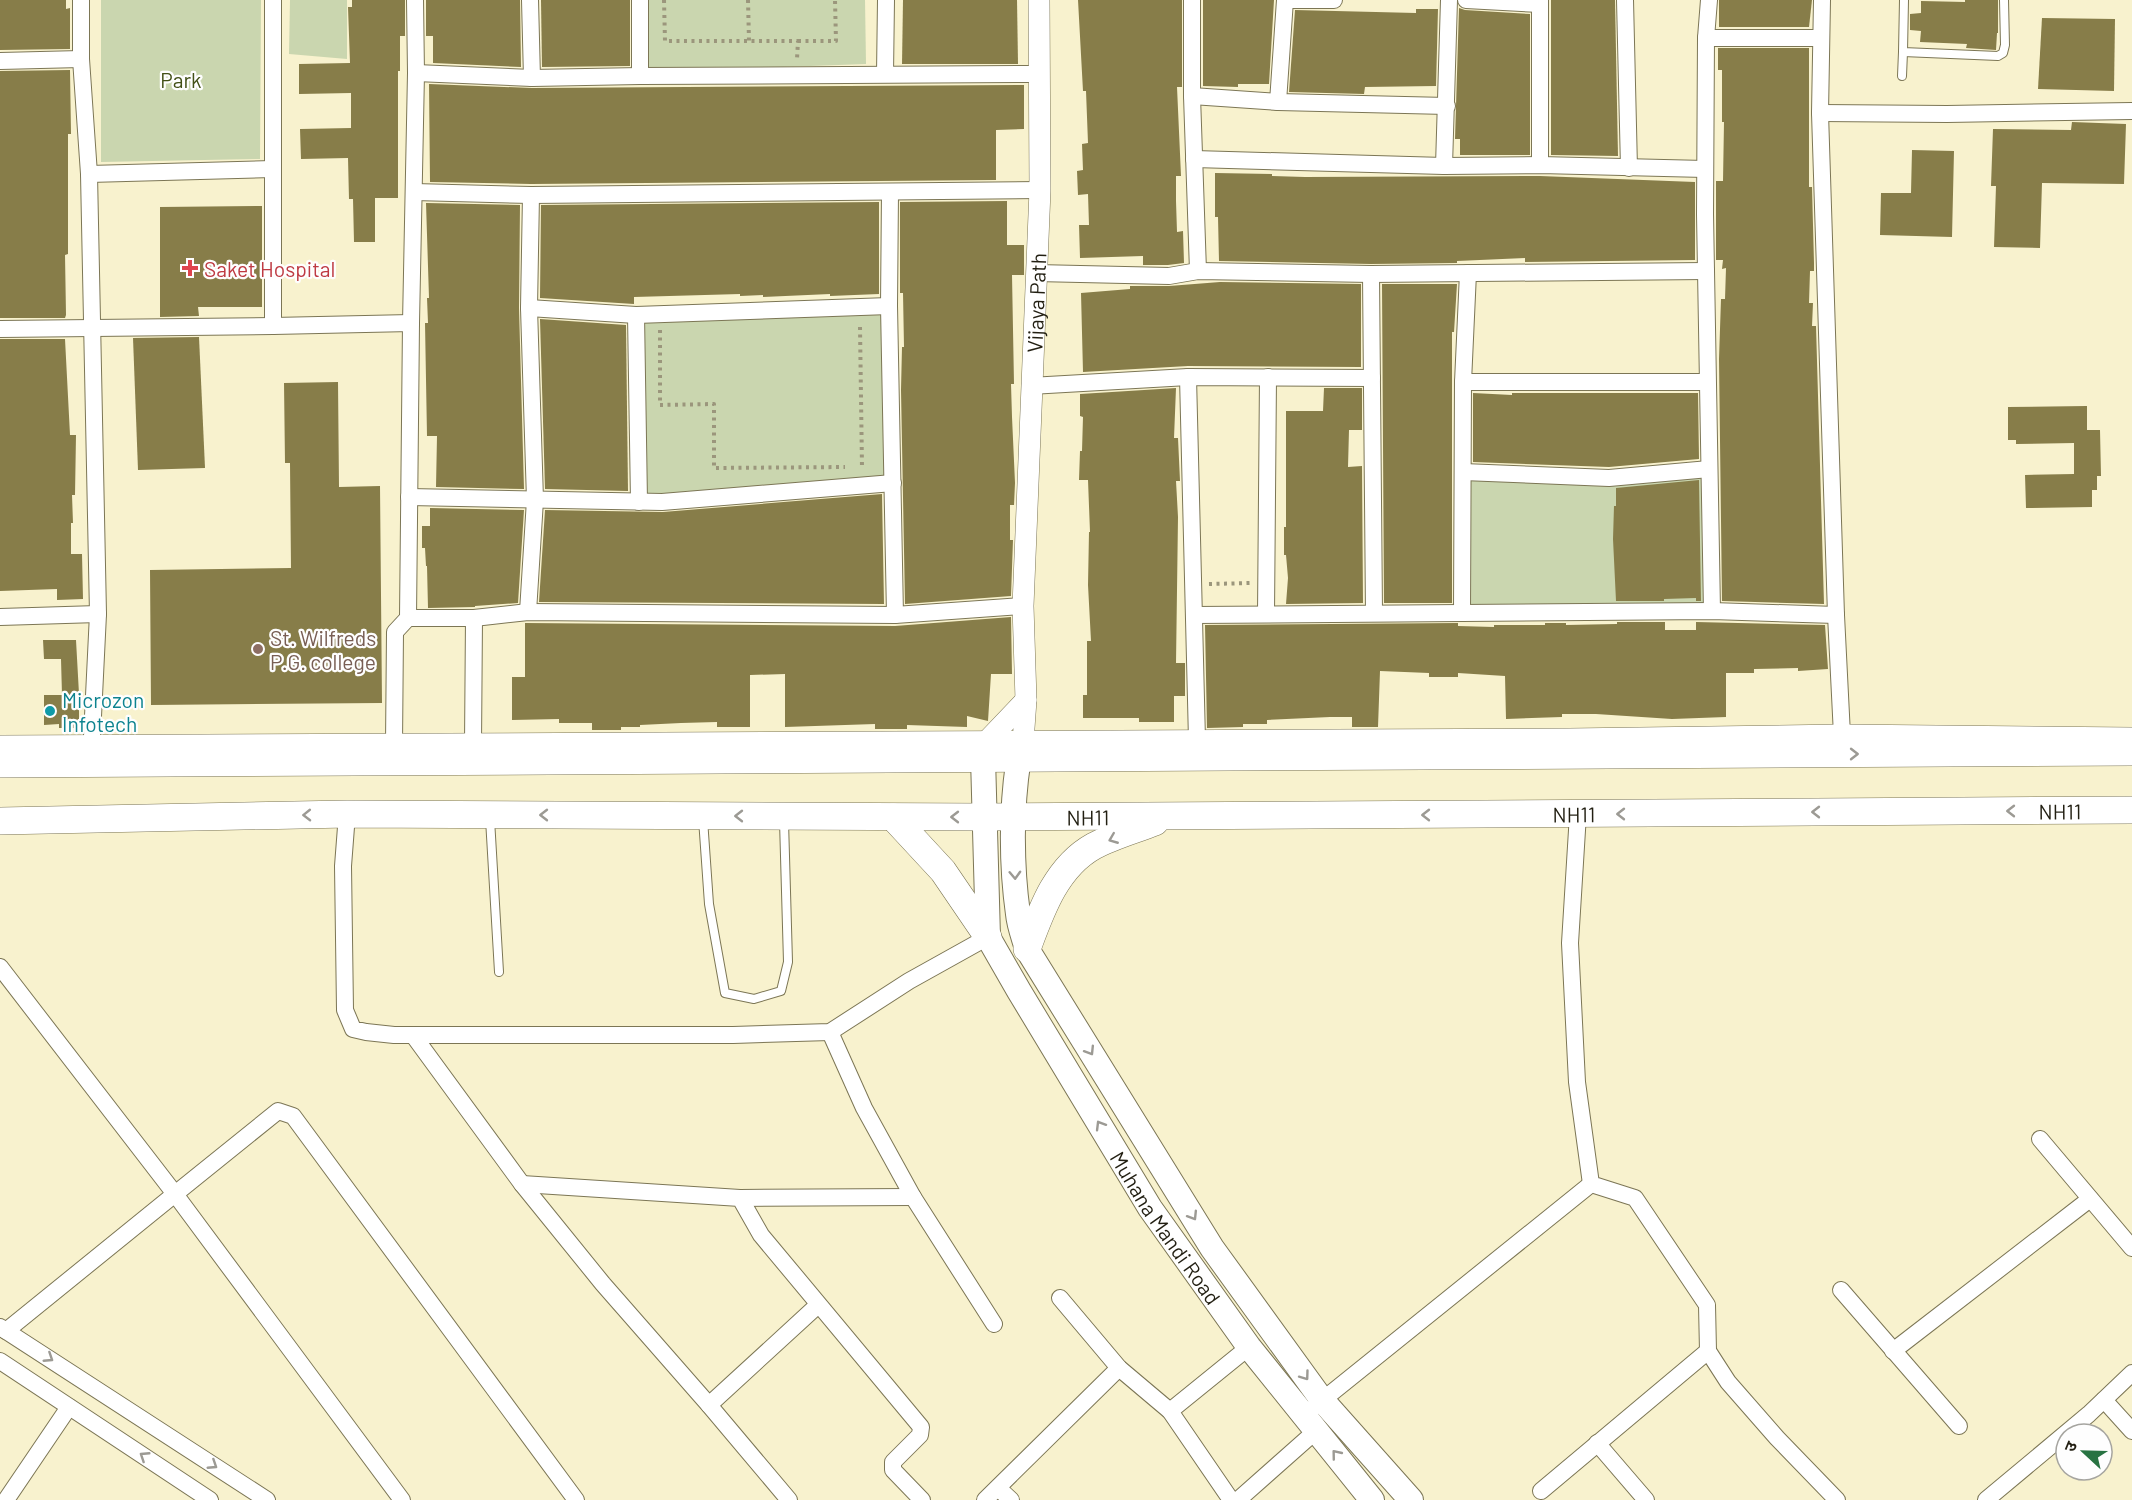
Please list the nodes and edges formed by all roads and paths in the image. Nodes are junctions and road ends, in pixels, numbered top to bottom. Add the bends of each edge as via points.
1 (81, 0) edge
2 (273, 0) edge
3 (415, 0) edge
4 (530, 0) edge
5 (640, 0) edge
6 (664, 0) edge
7 (748, 0) edge
8 (835, 0) edge
9 (886, 0) edge
10 (1039, 0) edge
11 (1192, 0) edge
12 (1285, 0) edge
13 (1334, 0) edge
14 (1449, 0) edge
15 (1466, 0) edge
16 (1625, 0) edge
17 (1709, 0) edge
18 (1822, 0) edge
19 (1904, 0) edge
20 (2004, 0) edge
21 (1540, 2) edge
22 (1706, 38) junction
23 (1821, 38) junction
24 (749, 41) junction
25 (798, 41) junction
26 (1903, 52) junction
27 (81, 59) junction
28 (0, 61) edge
29 (416, 73) junction
30 (885, 74) junction
31 (1039, 74) junction
32 (797, 75) junction
33 (640, 76) junction
34 (1902, 76) dead end
35 (532, 78) junction
36 (1192, 96) junction
37 (1278, 102) junction
38 (1447, 106) junction
39 (2132, 111) edge
40 (1820, 112) junction
41 (1194, 159) junction
42 (1540, 165) junction
43 (1444, 166) junction
44 (1629, 168) junction
45 (272, 169) junction
46 (1705, 169) junction
47 (89, 174) junction
48 (1040, 190) junction
49 (414, 192) junction
50 (890, 192) junction
51 (531, 195) junction
52 (1198, 271) junction
53 (1706, 271) junction
54 (1036, 273) junction
55 (1468, 273) junction
56 (1371, 274) junction
57 (889, 306) junction
58 (529, 308) junction
59 (636, 315) junction
60 (411, 323) junction
61 (660, 325) dead end
62 (273, 326) junction
63 (860, 327) dead end
64 (0, 329) edge
65 (92, 329) junction
66 (1188, 377) junction
67 (1268, 377) junction
68 (1372, 378) junction
69 (1463, 382) junction
70 (1707, 382) junction
71 (1030, 386) junction
72 (1709, 469) junction
73 (1463, 472) junction
74 (893, 483) junction
75 (409, 497) junction
76 (535, 500) junction
77 (639, 502) junction
78 (1252, 572) dead end
79 (1203, 584) dead end
80 (1023, 606) junction
81 (1712, 611) junction
82 (528, 612) junction
83 (1462, 612) junction
84 (1374, 613) junction
85 (98, 614) junction
86 (1266, 614) junction
87 (895, 615) junction
88 (1194, 615) junction
89 (1836, 615) junction
90 (0, 617) edge
91 (408, 618) junction
92 (474, 618) junction
93 (1026, 700) junction
94 (1842, 735) junction
95 (2132, 738) edge
96 (1197, 740) junction
97 (394, 744) junction
98 (473, 744) junction
99 (0, 746) edge
100 (985, 749) junction
101 (1021, 750) junction
102 (2132, 753) edge
103 (91, 755) junction
104 (0, 764) edge
105 (2132, 810) edge
106 (347, 814) junction
107 (1578, 814) junction
108 (489, 815) junction
109 (703, 816) junction
110 (784, 816) junction
111 (1014, 816) junction
112 (893, 817) junction
113 (985, 817) junction
114 (1167, 817) junction
115 (0, 821) edge
116 (988, 937) junction
117 (1027, 949) junction
118 (0, 967) edge
119 (499, 972) dead end
120 (830, 1032) junction
121 (413, 1035) junction
122 (2040, 1139) dead end
123 (522, 1184) junction
124 (1591, 1185) junction
125 (175, 1194) junction
126 (913, 1197) junction
127 (740, 1198) junction
128 (2090, 1199) junction
129 (2132, 1248) edge
130 (1841, 1290) dead end
131 (1060, 1298) dead end
132 (818, 1305) junction
133 (994, 1323) dead end
134 (3, 1329) edge
135 (1249, 1347) junction
136 (1893, 1350) junction
137 (1708, 1351) junction
138 (0, 1361) edge
139 (1119, 1368) junction
140 (2132, 1373) edge
141 (2104, 1400) junction
142 (709, 1405) junction
143 (69, 1407) junction
144 (1170, 1411) junction
145 (1314, 1415) junction
146 (1959, 1426) dead end
147 (2132, 1431) edge
148 (1597, 1443) junction
149 (998, 1488) junction
150 (1541, 1491) dead end
151 (6, 1500) edge
152 (210, 1500) edge
153 (267, 1500) edge
154 (402, 1500) edge
155 (576, 1500) edge
156 (789, 1500) edge
157 (922, 1500) edge
158 (986, 1500) edge
159 (1011, 1500) edge
160 (1231, 1500) edge
161 (1238, 1500) edge
162 (1372, 1500) edge
163 (1411, 1500) edge
164 (1646, 1500) edge
165 (1837, 1500) edge
166 (1986, 1500) edge

1 - 27 street
2 - 45 street
3 - 29 street
4 - 35 street
5 - 33 street
6 - 24 path via 665,41
7 - 24 path
8 - 25 path via 836,41
9 - 30 street
10 - 31 street, Vijaya Path
11 - 36 street
12 - 13 street
12 - 37 street
14 - 38 street
15 - 21 street
16 - 44 street
17 - 22 street
18 - 23 street
19 - 26 lane
20 - 26 lane via 2005,45 1998,56
21 - 42 street
22 - 23 street
22 - 46 street
23 - 40 street
24 - 25 path
25 - 32 path
26 - 34 lane
27 - 28 street
27 - 47 street
29 - 35 street
29 - 49 street
30 - 31 street
30 - 32 street
31 - 48 street, Vijaya Path
32 - 33 street
33 - 35 street
36 - 37 street
36 - 41 street
37 - 38 street
38 - 43 street
39 - 40 street
40 - 89 street
41 - 43 street
41 - 52 street
42 - 43 street
42 - 44 street
44 - 46 street
45 - 47 street
45 - 62 street
46 - 53 street
47 - 65 street
48 - 50 street
48 - 54 street, Vijaya Path
49 - 51 street
49 - 60 street
50 - 51 street
50 - 57 street
51 - 58 street
52 - 54 street via 1169,276
52 - 56 street
53 - 55 street
53 - 70 street
54 - 71 street, Vijaya Path
55 - 56 street
55 - 69 street
56 - 68 street
57 - 59 street
57 - 74 street
58 - 59 street
58 - 76 street
59 - 77 street
60 - 62 street
60 - 75 street
61 - 63 path via 660,405 714,404 714,468 863,467
62 - 65 street
64 - 65 street
65 - 85 street
66 - 67 street
66 - 71 street
66 - 88 street
67 - 68 street
67 - 86 street
68 - 84 street
69 - 70 street
69 - 73 street
70 - 72 street
71 - 80 street, Vijaya Path
72 - 73 street via 1609,478
72 - 81 street
73 - 83 street
74 - 77 street
74 - 87 street
75 - 76 street
75 - 91 street
76 - 77 street
76 - 82 street
78 - 79 path via 1252,584
80 - 87 street
80 - 93 street, Vijaya Path
81 - 83 street
81 - 89 street
82 - 87 street
82 - 92 street
83 - 84 street
84 - 86 street
85 - 90 street
85 - 103 street
86 - 88 street
88 - 96 street
89 - 94 street
91 - 92 street
91 - 97 street via 395,632
92 - 98 street
93 - 100 street
93 - 101 street, Vijaya Path
94 - 95 street
94 - 96 street
96 - 101 street
97 - 98 street
97 - 103 street
98 - 100 street
99 - 103 street
100 - 101 highway
100 - 103 highway
100 - 113 main road
101 -> 102 highway
101 - 111 main road
103 - 104 highway
105 -> 107 highway, NH11
106 - 108 highway, NH11
106 -> 115 highway, NH11
106 - 121 street via 343,866 345,1010 353,1029
107 -> 114 highway, NH11
107 - 124 street via 1570,943 1576,1082
109 -> 108 highway, NH11
108 - 119 lane
110 -> 109 highway, NH11
109 - 110 lane via 709,904 725,993 754,999 781,991 788,962
110 - 112 highway, NH11
111 - 113 highway, NH11
111 - 114 highway, NH11
111 -> 117 main road via 1018,916
113 -> 112 highway, NH11
112 - 116 highway via 943,871
113 - 116 main road
114 -> 117 highway via 1093,846 1067,868 1045,902
116 - 120 street
135 -> 116 main road, Muhana Mandi Road via 1150,1208
117 -> 145 main road
118 - 125 street
120 - 121 street
120 - 126 street via 864,1108
121 - 123 street
122 - 128 street
123 - 127 street
123 - 142 street
124 - 137 street via 1635,1198 1707,1305
124 - 145 street
125 - 134 street
125 - 154 street
125 - 155 street via 278,1111 293,1116
126 - 127 street
126 - 133 street
127 - 132 street via 761,1235
128 - 129 street
128 - 136 street
130 - 136 street
131 - 139 street
132 - 142 street
132 - 157 street via 921,1427 920,1435 893,1462 893,1470
134 -> 153 street
135 - 144 street
135 - 145 main road, Muhana Mandi Road
136 - 146 street
137 - 148 street
137 - 165 street via 1728,1382
138 - 143 street
139 - 144 street
139 - 149 street
140 - 141 street
141 - 147 street
141 - 166 street
142 - 156 street
143 - 151 street
152 -> 143 street
144 - 160 street
145 - 161 street
162 -> 145 main road, Muhana Mandi Road
145 - 163 main road
148 - 150 street
148 - 164 street
149 - 158 street
149 - 159 street

